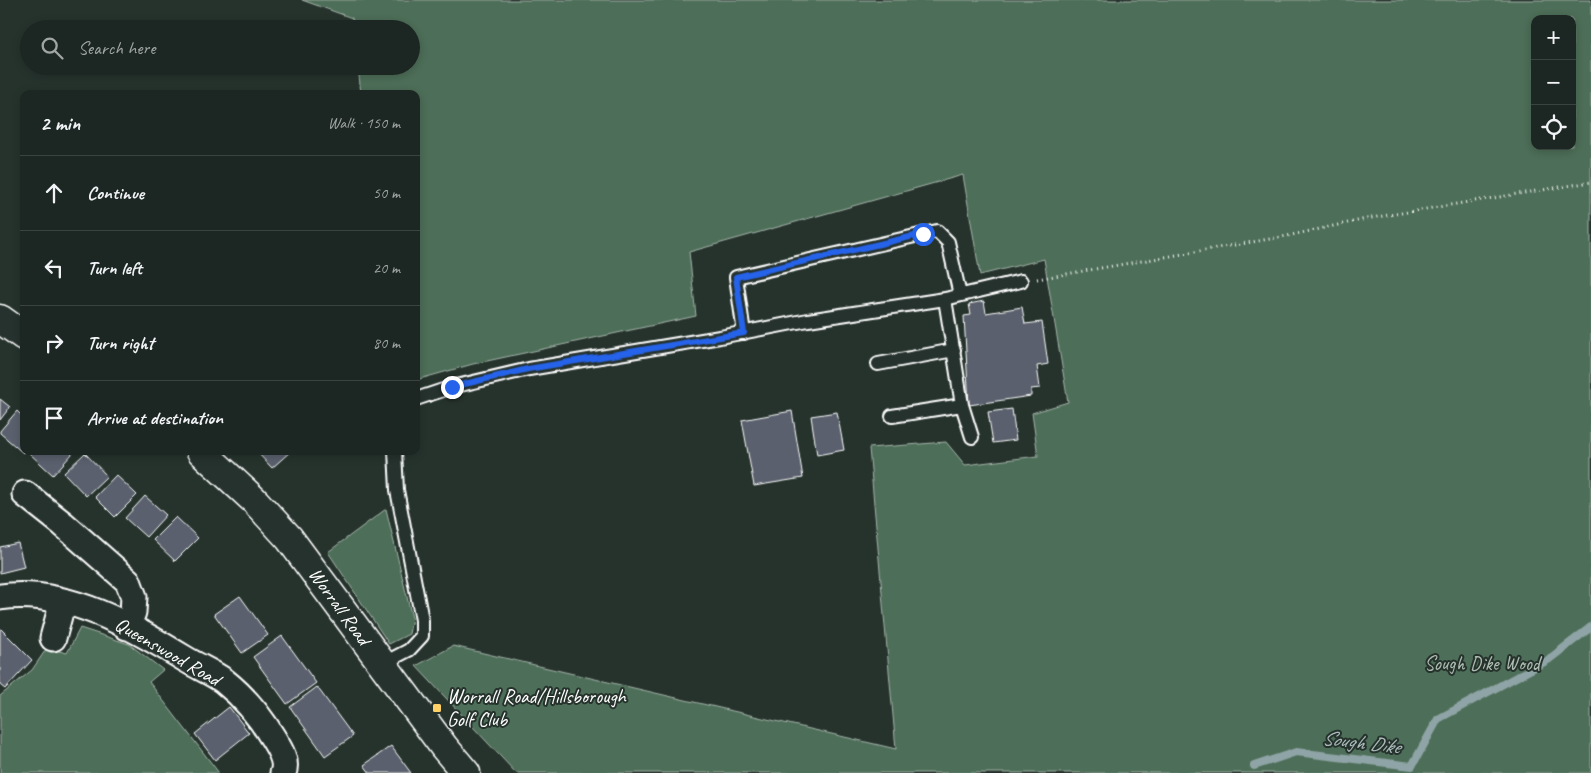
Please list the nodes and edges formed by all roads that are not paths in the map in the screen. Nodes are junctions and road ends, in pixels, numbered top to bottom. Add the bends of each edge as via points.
1 (1022, 282) road end
2 (960, 295) junction
3 (945, 299) junction
4 (0, 319) edge
5 (20, 333) edge
6 (744, 333) junction
7 (954, 350) junction
8 (878, 364) dead end
9 (420, 398) edge
10 (962, 405) junction
11 (892, 416) dead end
12 (972, 437) dead end
13 (205, 455) edge
14 (396, 455) edge
15 (25, 494) dead end
16 (0, 597) edge
17 (63, 601) junction
18 (127, 627) junction
19 (53, 638) dead end
20 (382, 664) junction
21 (283, 773) edge
22 (466, 773) edge

1 - 2 lane
2 - 3 lane
2 - 6 lane via 948,242 937,231 736,277
3 - 6 lane
3 - 7 lane
4 - 5 street
6 - 9 lane via 528,369
7 - 8 lane
7 - 10 lane
10 - 11 lane
10 - 12 lane
13 - 20 street, Worrall Road via 289,538
14 - 20 lane via 397,490 422,620 422,636 409,650
15 - 18 street via 128,581 134,598
16 - 17 street, Queenswood Road via 36,596
17 - 18 street, Queenswood Road via 90,609
17 - 19 street
18 - 21 street, Queenswood Road via 157,641 223,681 269,732 282,752
20 - 22 street, Worrall Road

